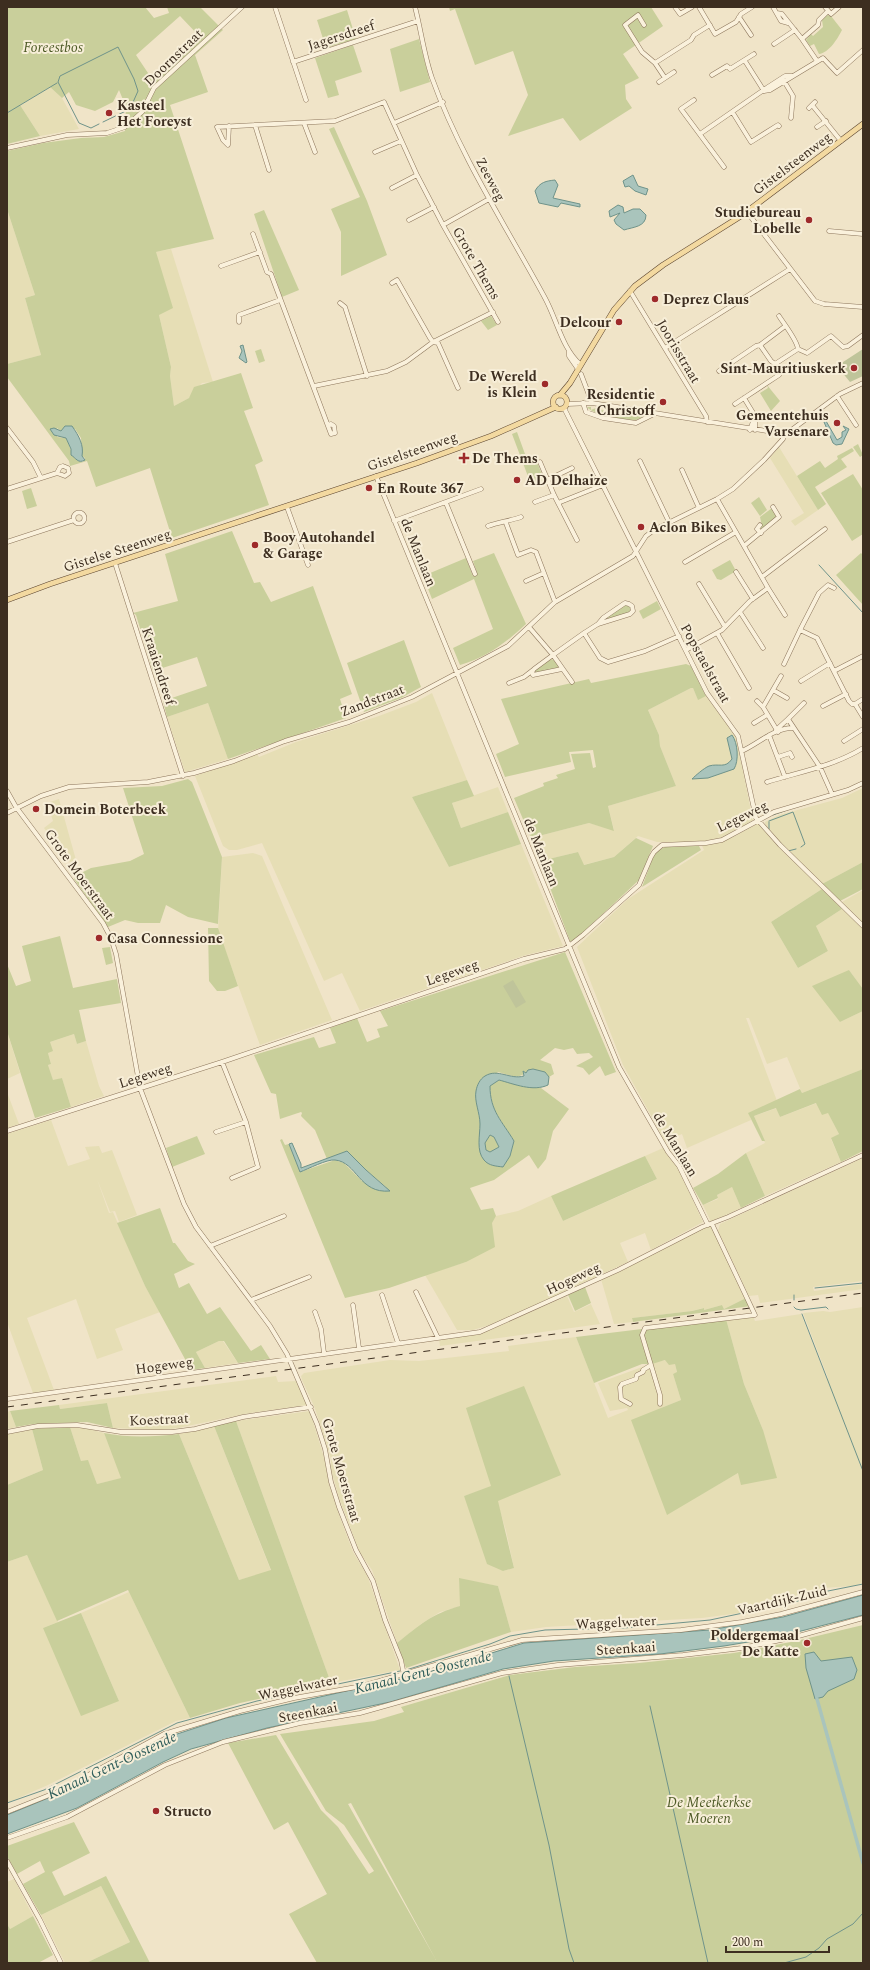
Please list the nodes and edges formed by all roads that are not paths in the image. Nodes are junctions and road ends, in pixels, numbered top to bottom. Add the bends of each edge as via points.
1 (242, 7) edge
2 (275, 7) edge
3 (415, 7) edge
4 (675, 7) edge
5 (692, 7) edge
6 (699, 7) edge
7 (751, 7) edge
8 (773, 7) edge
9 (839, 7) edge
10 (827, 9) edge
11 (739, 17) junction
12 (418, 21) junction
13 (644, 25) dead end
14 (710, 25) junction
15 (795, 30) junction
16 (752, 35) dead end
17 (802, 39) junction
18 (774, 44) dead end
19 (863, 50) edge
20 (754, 54) dead end
21 (745, 60) junction
22 (817, 60) junction
23 (293, 62) junction
24 (655, 63) junction
25 (674, 72) dead end
26 (712, 75) dead end
27 (665, 78) junction
28 (783, 80) junction
29 (659, 82) dead end
30 (764, 91) junction
31 (306, 100) dead end
32 (694, 100) dead end
33 (443, 102) junction
34 (812, 105) dead end
35 (733, 113) junction
36 (791, 118) dead end
37 (826, 121) junction
38 (304, 122) junction
39 (394, 123) junction
40 (863, 124) edge
41 (255, 125) junction
42 (229, 126) junction
43 (779, 126) dead end
44 (817, 127) dead end
45 (700, 134) junction
46 (401, 141) junction
47 (841, 142) junction
48 (7, 148) edge
49 (315, 152) dead end
50 (375, 152) dead end
51 (724, 167) dead end
52 (269, 170) dead end
53 (417, 175) junction
54 (392, 188) dead end
55 (489, 199) junction
56 (434, 207) junction
57 (747, 212) junction
58 (409, 220) dead end
59 (443, 225) junction
60 (829, 231) dead end
61 (253, 234) dead end
62 (863, 234) edge
63 (260, 252) junction
64 (221, 266) dead end
65 (790, 269) junction
66 (392, 283) dead end
67 (630, 291) junction
68 (280, 300) junction
69 (340, 303) dead end
70 (863, 307) edge
71 (493, 312) junction
72 (779, 316) dead end
73 (239, 322) dead end
74 (498, 322) dead end
75 (784, 327) junction
76 (863, 335) edge
77 (433, 342) junction
78 (760, 345) junction
79 (665, 348) junction
80 (798, 349) junction
81 (775, 364) junction
82 (580, 369) junction
83 (719, 371) dead end
84 (367, 376) junction
85 (863, 383) edge
86 (314, 386) junction
87 (458, 388) dead end
88 (562, 396) junction
89 (837, 396) junction
90 (744, 398) junction
91 (583, 404) junction
92 (592, 404) junction
93 (735, 404) dead end
94 (555, 405) junction
95 (565, 406) junction
96 (654, 414) junction
97 (707, 422) junction
98 (328, 425) dead end
99 (856, 425) dead end
100 (7, 428) edge
101 (753, 430) junction
102 (783, 434) junction
103 (12, 435) junction
104 (7, 437) edge
105 (640, 461) dead end
106 (540, 462) dead end
107 (572, 468) dead end
108 (682, 470) dead end
109 (57, 473) dead end
110 (376, 476) junction
111 (41, 478) junction
112 (548, 480) junction
113 (602, 485) junction
114 (7, 489) edge
115 (481, 489) dead end
116 (554, 495) junction
117 (717, 499) junction
118 (535, 502) dead end
119 (446, 503) junction
120 (558, 503) junction
121 (287, 507) junction
122 (773, 507) dead end
123 (699, 508) junction
124 (521, 517) dead end
125 (74, 520) dead end
126 (394, 521) junction
127 (669, 522) junction
128 (506, 523) junction
129 (234, 524) joint
130 (760, 525) dead end
131 (488, 526) dead end
132 (826, 530) dead end
133 (736, 532) junction
134 (761, 533) junction
135 (577, 540) dead end
136 (7, 542) edge
137 (744, 546) junction
138 (636, 551) junction
139 (685, 562) dead end
140 (114, 563) junction
141 (308, 565) dead end
142 (736, 572) dead end
143 (544, 573) junction
144 (475, 574) dead end
145 (762, 576) junction
146 (526, 581) dead end
147 (699, 584) dead end
148 (768, 588) junction
149 (834, 588) dead end
150 (753, 598) junction
151 (7, 600) edge
152 (555, 602) junction
153 (740, 612) junction
154 (785, 615) dead end
155 (598, 624) junction
156 (529, 627) junction
157 (725, 627) junction
158 (800, 630) junction
159 (584, 633) junction
160 (717, 633) junction
161 (679, 636) junction
162 (763, 648) dead end
163 (686, 650) junction
164 (553, 654) junction
165 (863, 656) edge
166 (830, 663) junction
167 (784, 664) dead end
168 (534, 669) junction
169 (562, 669) junction
170 (834, 671) junction
171 (456, 672) junction
172 (781, 676) dead end
173 (801, 681) dead end
174 (572, 682) dead end
175 (509, 683) dead end
176 (749, 688) dead end
177 (773, 690) junction
178 (846, 694) junction
179 (787, 698) dead end
180 (863, 699) edge
181 (757, 701) dead end
182 (804, 703) dead end
183 (855, 704) junction
184 (822, 706) dead end
185 (763, 707) junction
186 (767, 715) junction
187 (863, 717) edge
188 (788, 719) junction
189 (754, 723) dead end
190 (794, 728) junction
191 (863, 729) edge
192 (777, 731) junction
193 (769, 735) junction
194 (844, 740) dead end
195 (863, 748) edge
196 (742, 751) junction
197 (778, 757) junction
198 (792, 757) dead end
199 (820, 767) junction
200 (183, 776) junction
201 (785, 776) junction
202 (767, 782) dead end
203 (863, 783) edge
204 (7, 791) edge
205 (832, 794) junction
206 (16, 808) junction
207 (7, 813) edge
208 (759, 821) junction
209 (863, 926) edge
210 (569, 947) junction
211 (222, 1062) junction
212 (140, 1088) junction
213 (246, 1122) junction
214 (7, 1131) edge
215 (216, 1132) dead end
216 (863, 1155) edge
217 (232, 1178) dead end
218 (284, 1216) dead end
219 (710, 1224) junction
220 (210, 1246) junction
221 (309, 1277) dead end
222 (416, 1292) dead end
223 (382, 1295) dead end
224 (251, 1300) junction
225 (353, 1305) dead end
226 (315, 1312) dead end
227 (438, 1338) junction
228 (398, 1343) junction
229 (360, 1348) junction
230 (324, 1353) junction
231 (288, 1358) junction
232 (651, 1365) junction
233 (7, 1399) edge
234 (630, 1404) dead end
235 (660, 1404) dead end
236 (311, 1407) junction
237 (7, 1432) edge
238 (863, 1592) edge
239 (863, 1618) edge
240 (705, 1627) joint
241 (404, 1675) junction
242 (7, 1812) edge
243 (7, 1838) edge
244 (7, 1861) edge
245 (61, 1963) edge

1 - 48 street, Doornstraat via 154,88 142,112 125,127 107,133 67,135
2 - 23 street, Jagersdreef
3 - 12 street, Zeeweg
4 - 5 street via 680,14
6 - 14 street
7 - 11 street
8 - 15 street
9 - 10 street via 831,14
10 - 17 street via 818,25
11 - 14 street via 736,22 715,34
11 - 16 street
12 - 23 street, Jagersdreef
12 - 33 street, Zeeweg via 431,73
13 - 24 street via 638,15 624,25 646,56
14 - 24 street via 694,35 692,40
15 - 17 street
15 - 18 street
17 - 22 street
19 - 22 street via 837,73 823,58
20 - 21 street
21 - 26 street
21 - 30 street
22 - 28 street
23 - 31 street, Jagersdreef
24 - 27 street
25 - 27 street
27 - 29 street
28 - 30 street
28 - 36 street via 793,96
30 - 35 street
32 - 45 street via 681,109
33 - 39 street
33 - 55 street, Zeeweg via 462,147
34 - 37 street
35 - 43 street via 751,142
35 - 45 street
37 - 44 street
37 - 47 street
38 - 39 street, Grote Thems via 343,119 384,102
38 - 41 street, Grote Thems
38 - 49 street
39 - 46 street, Grote Thems
40 - 47 main road, Gistelsteenweg
41 - 42 street, Grote Thems
41 - 52 street
42 - 42 street via 217,127 228,145
45 - 51 street
46 - 50 street
46 - 53 street, Grote Thems
47 - 57 main road, Gistelsteenweg
53 - 54 street
53 - 56 street, Grote Thems
55 - 59 street, Grote Thems
55 - 82 street, Zeeweg via 549,305 569,356
56 - 58 street
56 - 59 street, Grote Thems
57 - 65 street
57 - 67 main road, Gistelsteenweg via 663,265
59 - 71 street, Grote Thems
60 - 62 street
61 - 63 street
63 - 64 street
63 - 68 street
65 - 70 street via 818,302
65 - 79 street
66 - 77 street via 397,280
67 - 79 street, Joorisstraat
67 - 82 main road, Gistelsteenweg via 614,310
68 - 73 street via 238,315
68 - 86 street
69 - 84 street via 345,307
71 - 74 street, Grote Thems
71 - 77 street, Grote Thems
72 - 75 street
75 - 78 street
75 - 80 street
76 - 80 street via 848,346 840,346 831,336 807,353
77 - 84 street, Grote Thems via 396,367
77 - 87 street via 438,343
78 - 81 street
78 - 83 street
79 - 97 street, Joorisstraat via 706,416
80 - 81 street
81 - 90 street via 779,374
82 - 88 main road, Gistelsteenweg
82 - 92 street, Zeeweg
84 - 86 street, Grote Thems
85 - 89 street
86 - 98 street
88 - 94 main road, Gistelsteenweg via 555,398
88 - 95 main road
89 - 99 street
89 - 102 street via 790,432
90 - 93 street
90 - 101 street via 755,416
91 - 92 street
91 - 95 street
91 - 96 street via 586,412 636,423
92 - 96 street
94 - 95 main road
94 - 110 main road, Gistelsteenweg via 515,427
95 - 113 street, Popstaelstraat
96 - 97 street
97 - 101 street
100 - 103 street
101 - 102 street
102 - 117 street, Zandstraat via 783,439 756,469
103 - 104 street
103 - 111 street via 33,462
105 - 127 street
106 - 112 street
107 - 112 street
108 - 123 street
109 - 111 street
110 - 121 main road, Gistelsteenweg
110 - 126 street, de Manlaan
111 - 114 street
112 - 116 street
113 - 120 street
113 - 138 street, Popstaelstraat
115 - 119 street
116 - 118 street
116 - 120 street
117 - 123 street, Zandstraat
117 - 133 street
119 - 126 street
119 - 144 street
120 - 135 street
121 - 129 main road, Gistelsteenweg
121 - 141 street
122 - 134 street via 779,517
123 - 127 street, Zandstraat
124 - 128 street
125 - 136 street
126 - 171 street, de Manlaan
127 - 138 street, Zandstraat via 649,533
128 - 131 street
128 - 143 street via 518,555 535,551
129 - 140 main road, Gistelse Steenweg
130 - 134 street via 758,529
132 - 145 street
133 - 137 street
133 - 139 street
134 - 137 street
137 - 145 street
138 - 152 street, Zandstraat via 633,556
138 - 161 street, Popstaelstraat
140 - 151 main road, Gistelse Steenweg
140 - 200 street, Kraaiendreef
142 - 150 street
143 - 146 street
143 - 152 street
145 - 148 street
147 - 157 street
148 - 150 street
148 - 154 street
149 - 158 street via 828,585 819,593
150 - 153 street
152 - 156 street, Zandstraat
153 - 157 street
153 - 162 street
155 - 155 street via 625,603 632,606 633,611 630,614
155 - 159 street
156 - 164 street
156 - 171 street, Zandstraat via 503,649
157 - 160 street
158 - 166 street via 817,638
158 - 167 street
159 - 161 street via 600,658 608,662 635,655
159 - 164 street
160 - 163 street
160 - 176 street
161 - 163 street, Popstaelstraat
163 - 196 street, Popstaelstraat via 711,700 738,736
164 - 168 street
164 - 169 street
165 - 170 street
166 - 170 street
166 - 173 street
168 - 169 street via 532,672 536,676
168 - 175 street via 524,677
169 - 174 street
170 - 178 street
171 - 200 street, Zandstraat via 393,706
171 - 210 street, de Manlaan
172 - 177 street
177 - 179 street
177 - 185 street
178 - 183 street via 852,704
178 - 184 street
180 - 183 street
181 - 185 street
182 - 188 street
183 - 187 street
185 - 186 street
186 - 189 street
186 - 192 street
188 - 190 street
188 - 192 street
190 - 192 street
190 - 199 street
191 - 194 street
192 - 193 street
193 - 196 street
193 - 197 street
195 - 199 street
196 - 208 street, Popstaelstraat via 754,814
197 - 198 street via 790,753
197 - 201 street
199 - 201 street
199 - 205 street
200 - 206 street, Zandstraat via 142,783 68,787
201 - 202 street
203 - 205 street, Legeweg
204 - 206 street, Grote Moerstraat
205 - 208 street, Legeweg via 774,812
206 - 207 street, Zandstraat
206 - 212 street, Grote Moerstraat via 101,920 111,938
208 - 209 street, Popstaelstraat
208 - 210 street, Legeweg via 722,840 706,844 668,844 658,848 651,857 639,885
210 - 211 street, Legeweg
210 - 219 street, de Manlaan via 619,1067 668,1152 679,1166
211 - 212 street, Legeweg
211 - 213 street
212 - 214 street, Legeweg
212 - 220 street, Grote Moerstraat via 184,1204
213 - 215 street
213 - 217 street via 258,1167
216 - 219 street, Hogeweg
218 - 220 street
219 - 227 street, Hogeweg via 494,1327
219 - 232 street via 755,1315 645,1328 642,1338
220 - 224 street, Grote Moerstraat
221 - 224 street
222 - 227 street
223 - 228 street
224 - 231 street, Grote Moerstraat via 275,1333
225 - 229 street
226 - 230 street
227 - 228 street, Hogeweg
228 - 229 street, Hogeweg
229 - 230 street, Hogeweg
230 - 231 street, Hogeweg
231 - 233 street, Hogeweg
231 - 236 street, Grote Moerstraat
232 - 234 street via 637,1375 636,1379 620,1387 621,1399
232 - 235 street
236 - 237 street, Koestraat via 243,1417 172,1432 121,1432 78,1425 44,1426
236 - 241 street, Grote Moerstraat via 337,1501 356,1550 373,1581
238 - 240 street, Vaartdijk-Zuid via 781,1614
239 - 243 street, Steenkaai via 795,1637 724,1650 502,1673 360,1713 300,1723 223,1742 165,1765 66,1817
240 - 241 street, Waggelwater via 522,1640
241 - 242 street, Waggelwater via 362,1686 294,1698 164,1734 57,1792
244 - 245 street

